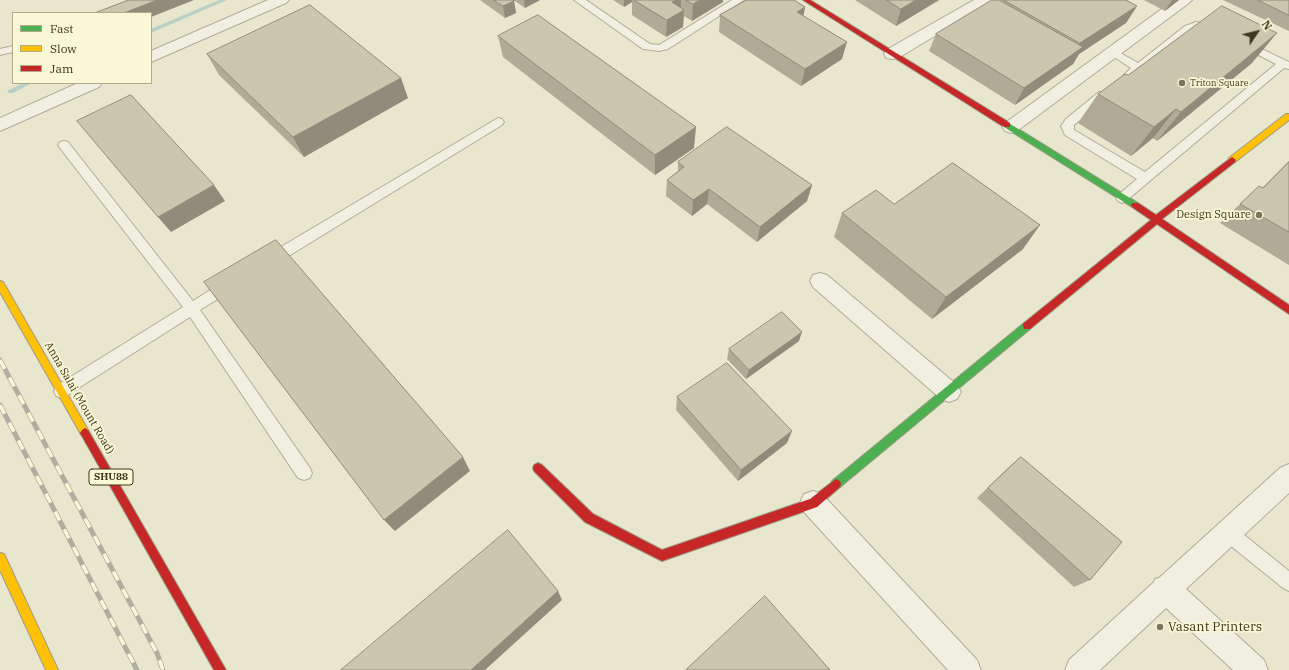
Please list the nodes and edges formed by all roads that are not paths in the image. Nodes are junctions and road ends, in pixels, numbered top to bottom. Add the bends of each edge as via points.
1 (281, 0) edge
2 (579, 0) edge
3 (739, 0) edge
4 (806, 0) edge
5 (985, 0) edge
6 (1184, 0) edge
7 (1221, 32) edge
8 (1235, 39) edge
9 (12, 49) edge
10 (0, 52) edge
11 (1112, 53) junction
12 (892, 54) junction
13 (152, 57) edge
14 (1286, 64) edge
15 (1139, 68) junction
16 (91, 84) edge
17 (1289, 116) edge
18 (498, 122) dead end
19 (0, 125) edge
20 (1011, 127) junction
21 (64, 145) dead end
22 (1145, 178) junction
23 (1122, 198) junction
24 (1157, 220) junction
25 (259, 266) edge
26 (239, 279) edge
27 (820, 281) dead end
28 (0, 284) edge
29 (191, 308) junction
30 (1289, 310) edge
31 (62, 391) junction
32 (949, 392) junction
33 (538, 468) dead end
34 (304, 473) dead end
35 (1289, 476) edge
36 (813, 503) junction
37 (1227, 532) junction
38 (0, 558) edge
39 (1289, 582) edge
40 (1165, 589) junction
41 (52, 670) edge
42 (220, 670) edge
43 (967, 670) edge
44 (1079, 670) edge
45 (1254, 670) edge

1 - 13 street
2 - 3 lane via 647,47 659,48
4 - 12 street
5 - 12 street
6 - 11 street
7 - 15 lane via 1205,26 1196,25 1189,28
8 - 14 lane
9 - 10 lane
11 - 15 lane
11 - 20 street
12 - 20 street
14 - 22 lane
15 - 22 lane via 1068,126 1069,132 1074,136
16 - 19 street
17 - 24 street
18 - 25 lane
20 - 23 street
21 - 29 lane
22 - 23 lane
23 - 24 street
24 - 30 street
24 - 32 street
26 - 29 lane
27 - 32 street
28 - 31 street, Anna Salai (Mount Road) / SHU88
29 - 31 lane
29 - 34 lane
31 - 42 street, Anna Salai (Mount Road) / SHU88
32 - 36 street
33 - 36 street via 589,518 662,556
35 - 37 street
36 - 43 street
37 - 39 lane
37 - 40 street
38 - 41 street
40 - 44 street
40 - 45 street

